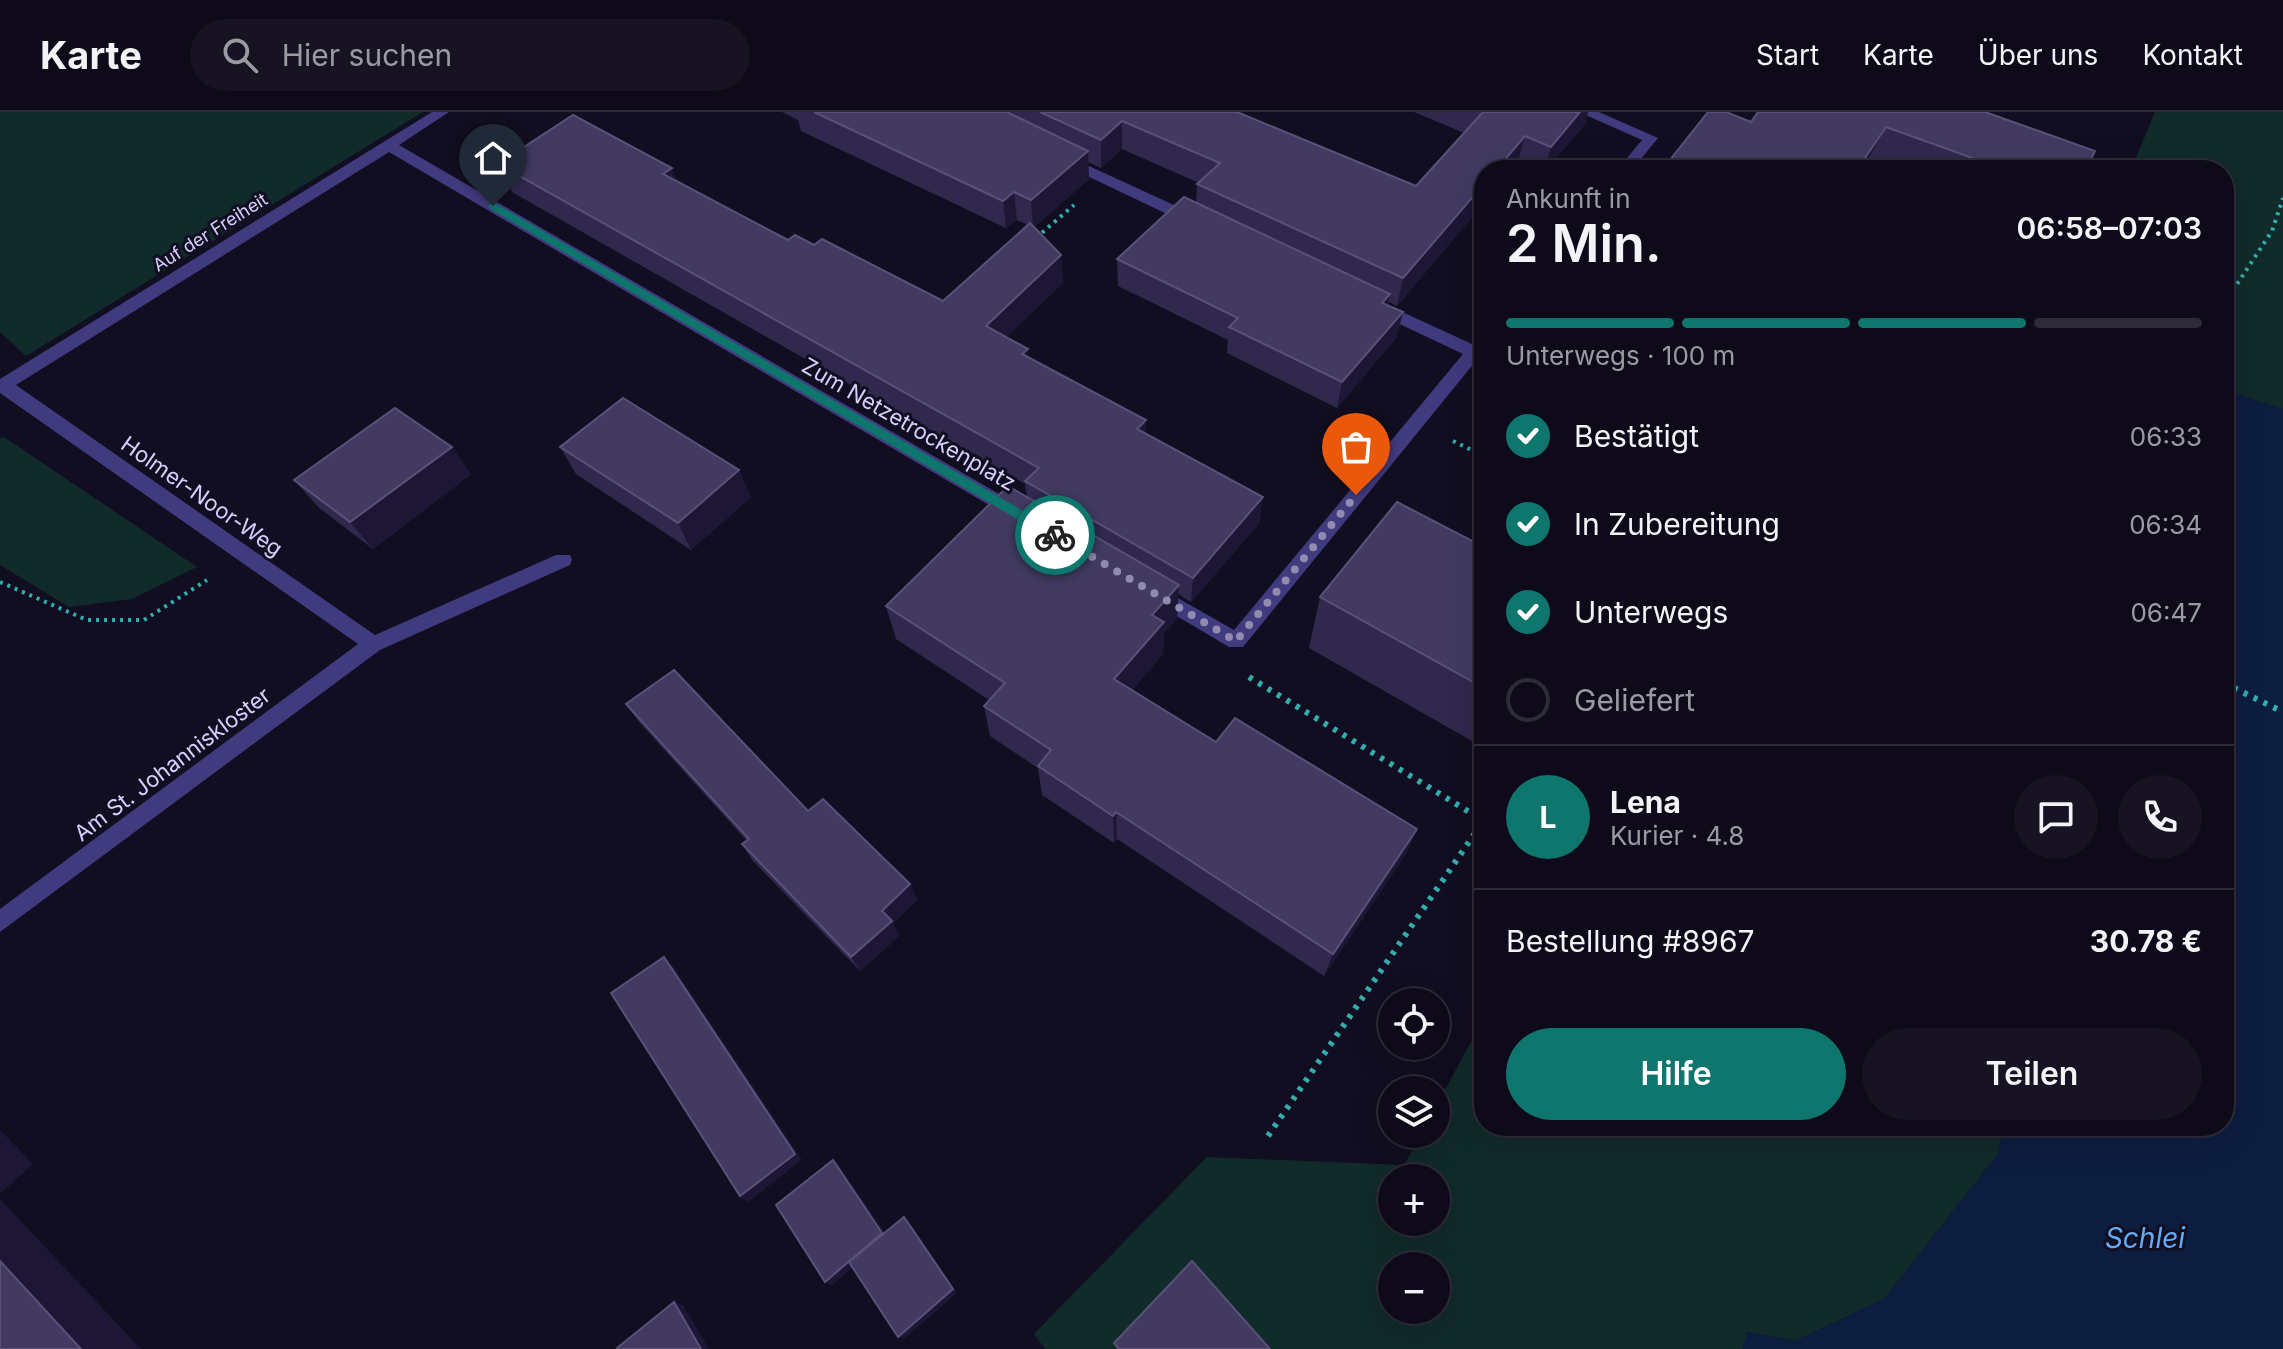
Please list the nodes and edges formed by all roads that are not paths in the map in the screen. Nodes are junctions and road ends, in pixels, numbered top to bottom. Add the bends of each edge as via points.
1 (442, 112) edge
2 (1586, 112) edge
3 (388, 145) junction
4 (1048, 152) edge
5 (1632, 160) edge
6 (1217, 231) edge
7 (1360, 298) edge
8 (1474, 344) edge
9 (1474, 352) edge
10 (2, 386) edge
11 (1035, 524) edge
12 (563, 560) dead end
13 (1143, 587) edge
14 (373, 644) junction
15 (0, 922) edge

1 - 3 street, Auf der Freiheit
2 - 5 street via 1651,138
3 - 10 street, Auf der Freiheit
3 - 11 street, Zum Netzetrockenplatz
4 - 6 street
7 - 8 street
9 - 13 street via 1236,641
10 - 14 street, Holmer-Noor-Weg
12 - 14 street, Am St. Johanniskloster
14 - 15 street, Am St. Johanniskloster

